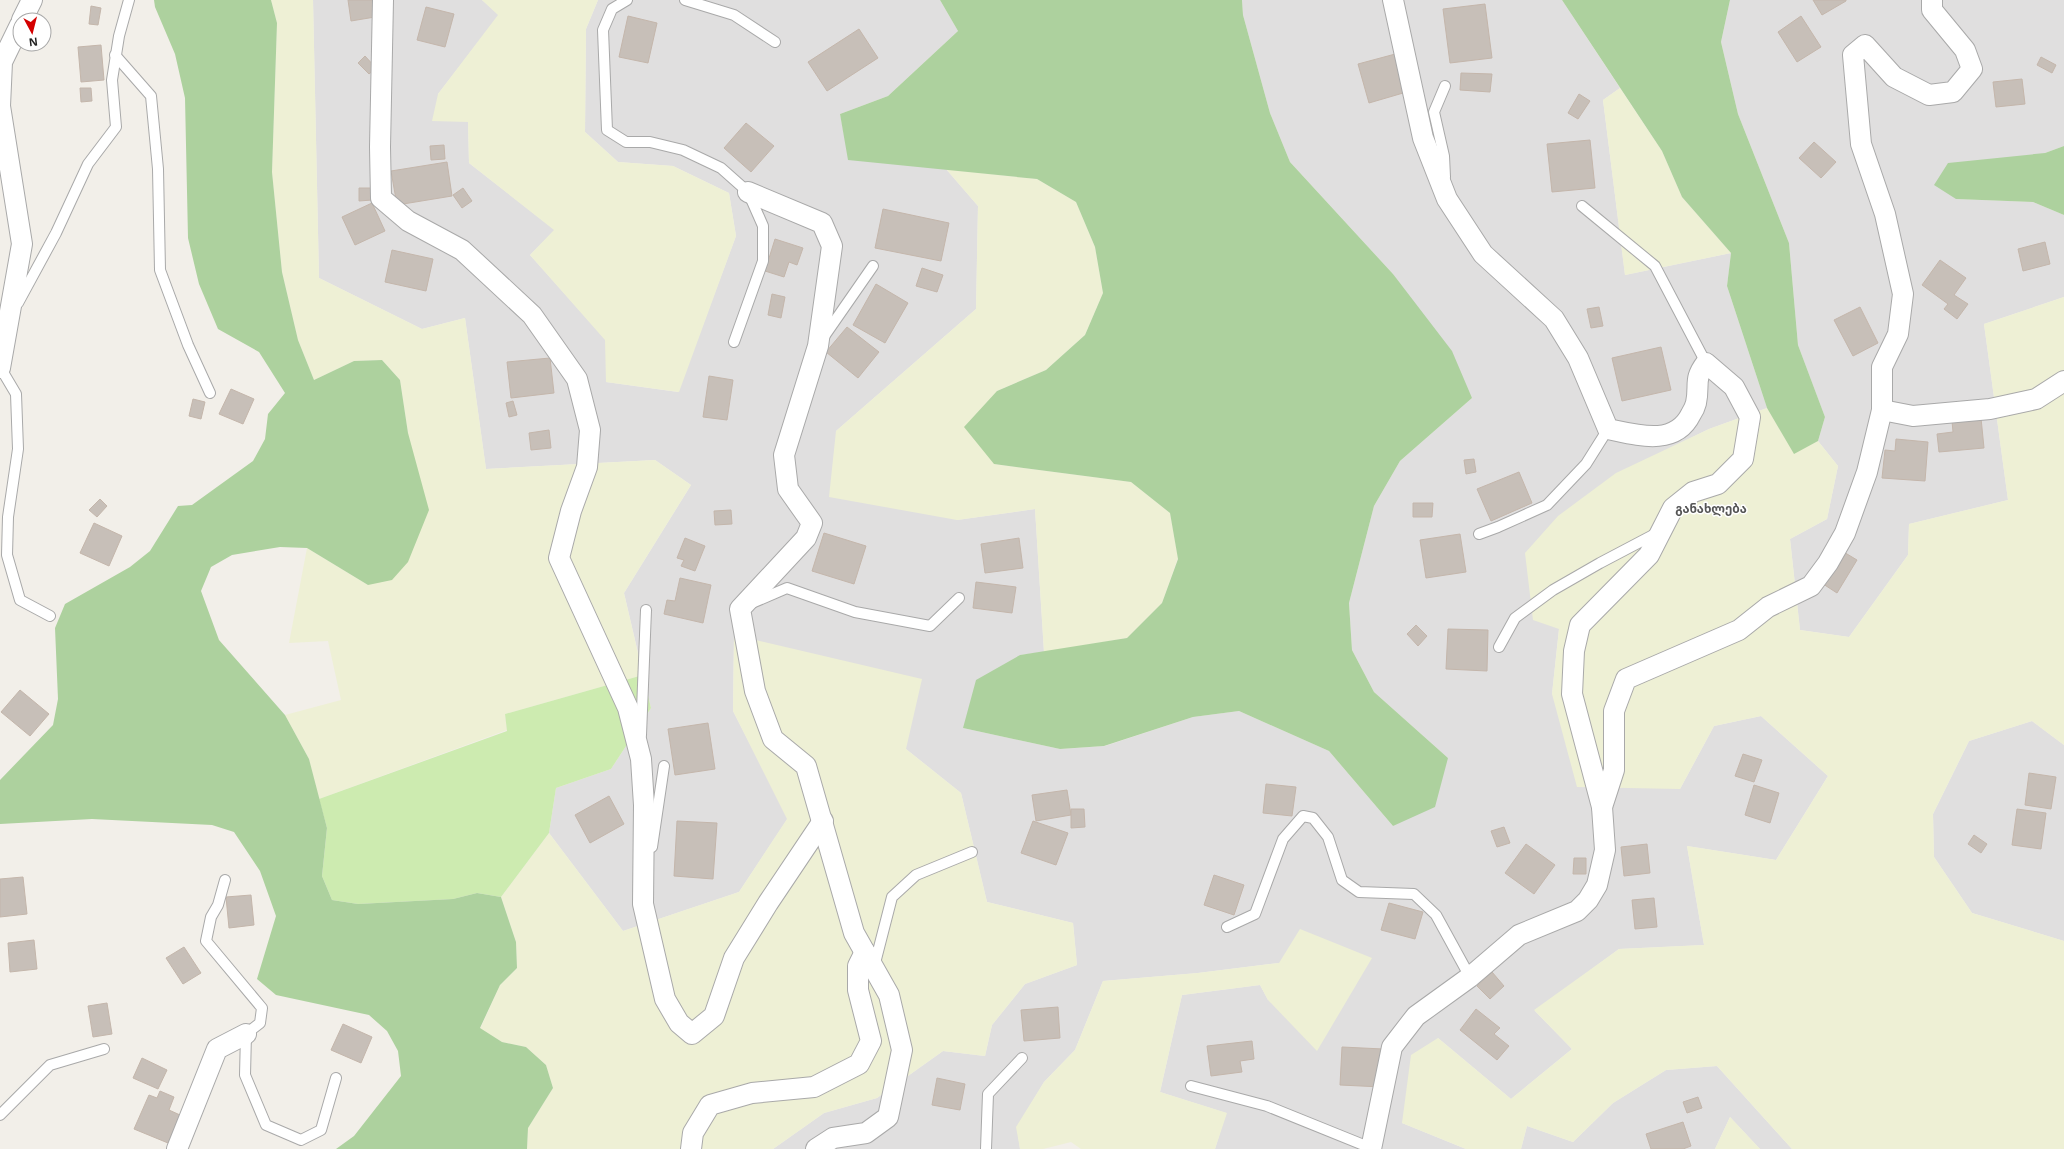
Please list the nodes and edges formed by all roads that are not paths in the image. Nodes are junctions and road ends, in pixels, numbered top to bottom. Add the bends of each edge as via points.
1 (32, 0) edge
2 (129, 0) edge
3 (383, 0) edge
4 (627, 0) edge
5 (685, 0) edge
6 (1393, 0) edge
7 (1932, 0) edge
8 (26, 12) edge
9 (12, 41) edge
10 (775, 42) dead end
11 (116, 55) junction
12 (1445, 86) dead end
13 (748, 192) junction
14 (1447, 199) junction
15 (1582, 206) dead end
16 (873, 266) dead end
17 (9, 318) junction
18 (734, 342) dead end
19 (818, 346) junction
20 (1706, 363) junction
21 (0, 368) edge
22 (2064, 381) edge
23 (210, 393) dead end
24 (1882, 410) junction
25 (1608, 429) junction
26 (1661, 531) junction
27 (1479, 534) dead end
28 (959, 598) dead end
29 (740, 609) junction
30 (646, 610) dead end
31 (50, 616) dead end
32 (1499, 647) dead end
33 (641, 759) junction
34 (664, 766) dead end
35 (1602, 807) junction
36 (823, 821) junction
37 (972, 852) dead end
38 (225, 880) dead end
39 (643, 904) junction
40 (1227, 927) dead end
41 (869, 960) junction
42 (1470, 977) junction
43 (246, 1034) junction
44 (104, 1049) dead end
45 (1022, 1058) dead end
46 (336, 1078) dead end
47 (1191, 1086) dead end
48 (0, 1115) edge
49 (1371, 1148) edge
50 (177, 1149) edge
51 (691, 1149) edge
52 (816, 1149) edge
53 (986, 1149) edge

1 - 8 street
2 - 11 lane via 118,36
3 - 33 street via 381,198 408,221 462,250 474,261 532,315 577,379 590,430 587,467 571,511 559,558 628,708
4 - 13 lane via 612,9 603,30 607,130 626,142 650,142 683,150 721,168
5 - 10 lane via 734,15
6 - 14 street via 1423,138
7 - 24 street via 1932,10 1965,50 1972,69 1953,92 1929,95 1894,77 1865,45 1853,55 1861,144 1885,214 1903,294 1898,334 1882,367
9 - 17 street via 2,62 0,106 22,244
11 - 17 lane via 112,80 116,127 88,164 56,233
11 - 23 lane via 151,96 158,169 160,270 188,345
12 - 14 lane via 1434,112 1444,156
13 - 18 lane via 763,226 763,261
13 - 19 street via 822,223 825,229 832,246
14 - 25 street via 1483,254 1554,319 1578,358
15 - 20 lane via 1655,266
16 - 19 lane
17 - 21 street
19 - 29 street via 784,455 788,489 812,523 806,538
20 - 25 street via 1698,374 1696,403 1693,410 1687,422 1671,434 1646,437
20 - 26 street via 1734,387 1750,417 1743,459 1718,484 1693,492 1673,508
21 - 31 lane via 16,394 18,449 8,517 7,555 20,600
22 - 24 street via 2036,399 1990,409 1913,416
24 - 35 street via 1867,472 1845,533 1811,586 1768,607 1739,630 1626,679 1614,711 1614,770
25 - 27 lane via 1586,464 1547,505
26 - 32 lane via 1547,595 1515,618
26 - 35 street via 1649,555 1580,625 1574,651 1572,694
28 - 29 lane via 930,626 855,612 786,588
29 - 36 street via 754,691 773,739 806,766
30 - 33 lane
33 - 39 street via 644,805
34 - 39 lane
35 - 42 street via 1605,850 1597,885 1588,900 1577,911 1518,935
36 - 39 street via 734,958 714,1016 692,1034 680,1023 665,999
36 - 41 street via 854,933
37 - 41 lane via 916,875 892,897
38 - 43 lane via 218,905 210,917 206,941 262,1008 260,1023
40 - 42 lane via 1255,914 1283,839 1303,816 1313,818 1328,837 1342,880 1359,892 1414,894 1436,915
41 - 51 street via 858,966 858,990 871,1041 859,1064 814,1087 752,1093 710,1105 693,1133
41 - 52 street via 889,995 902,1050 888,1117 866,1133 833,1138
42 - 49 street via 1416,1016 1392,1047
43 - 46 lane via 245,1075 266,1125 301,1140 321,1130
43 - 50 street via 217,1049
44 - 48 lane via 50,1065
45 - 53 lane via 988,1094
47 - 49 lane via 1267,1106

